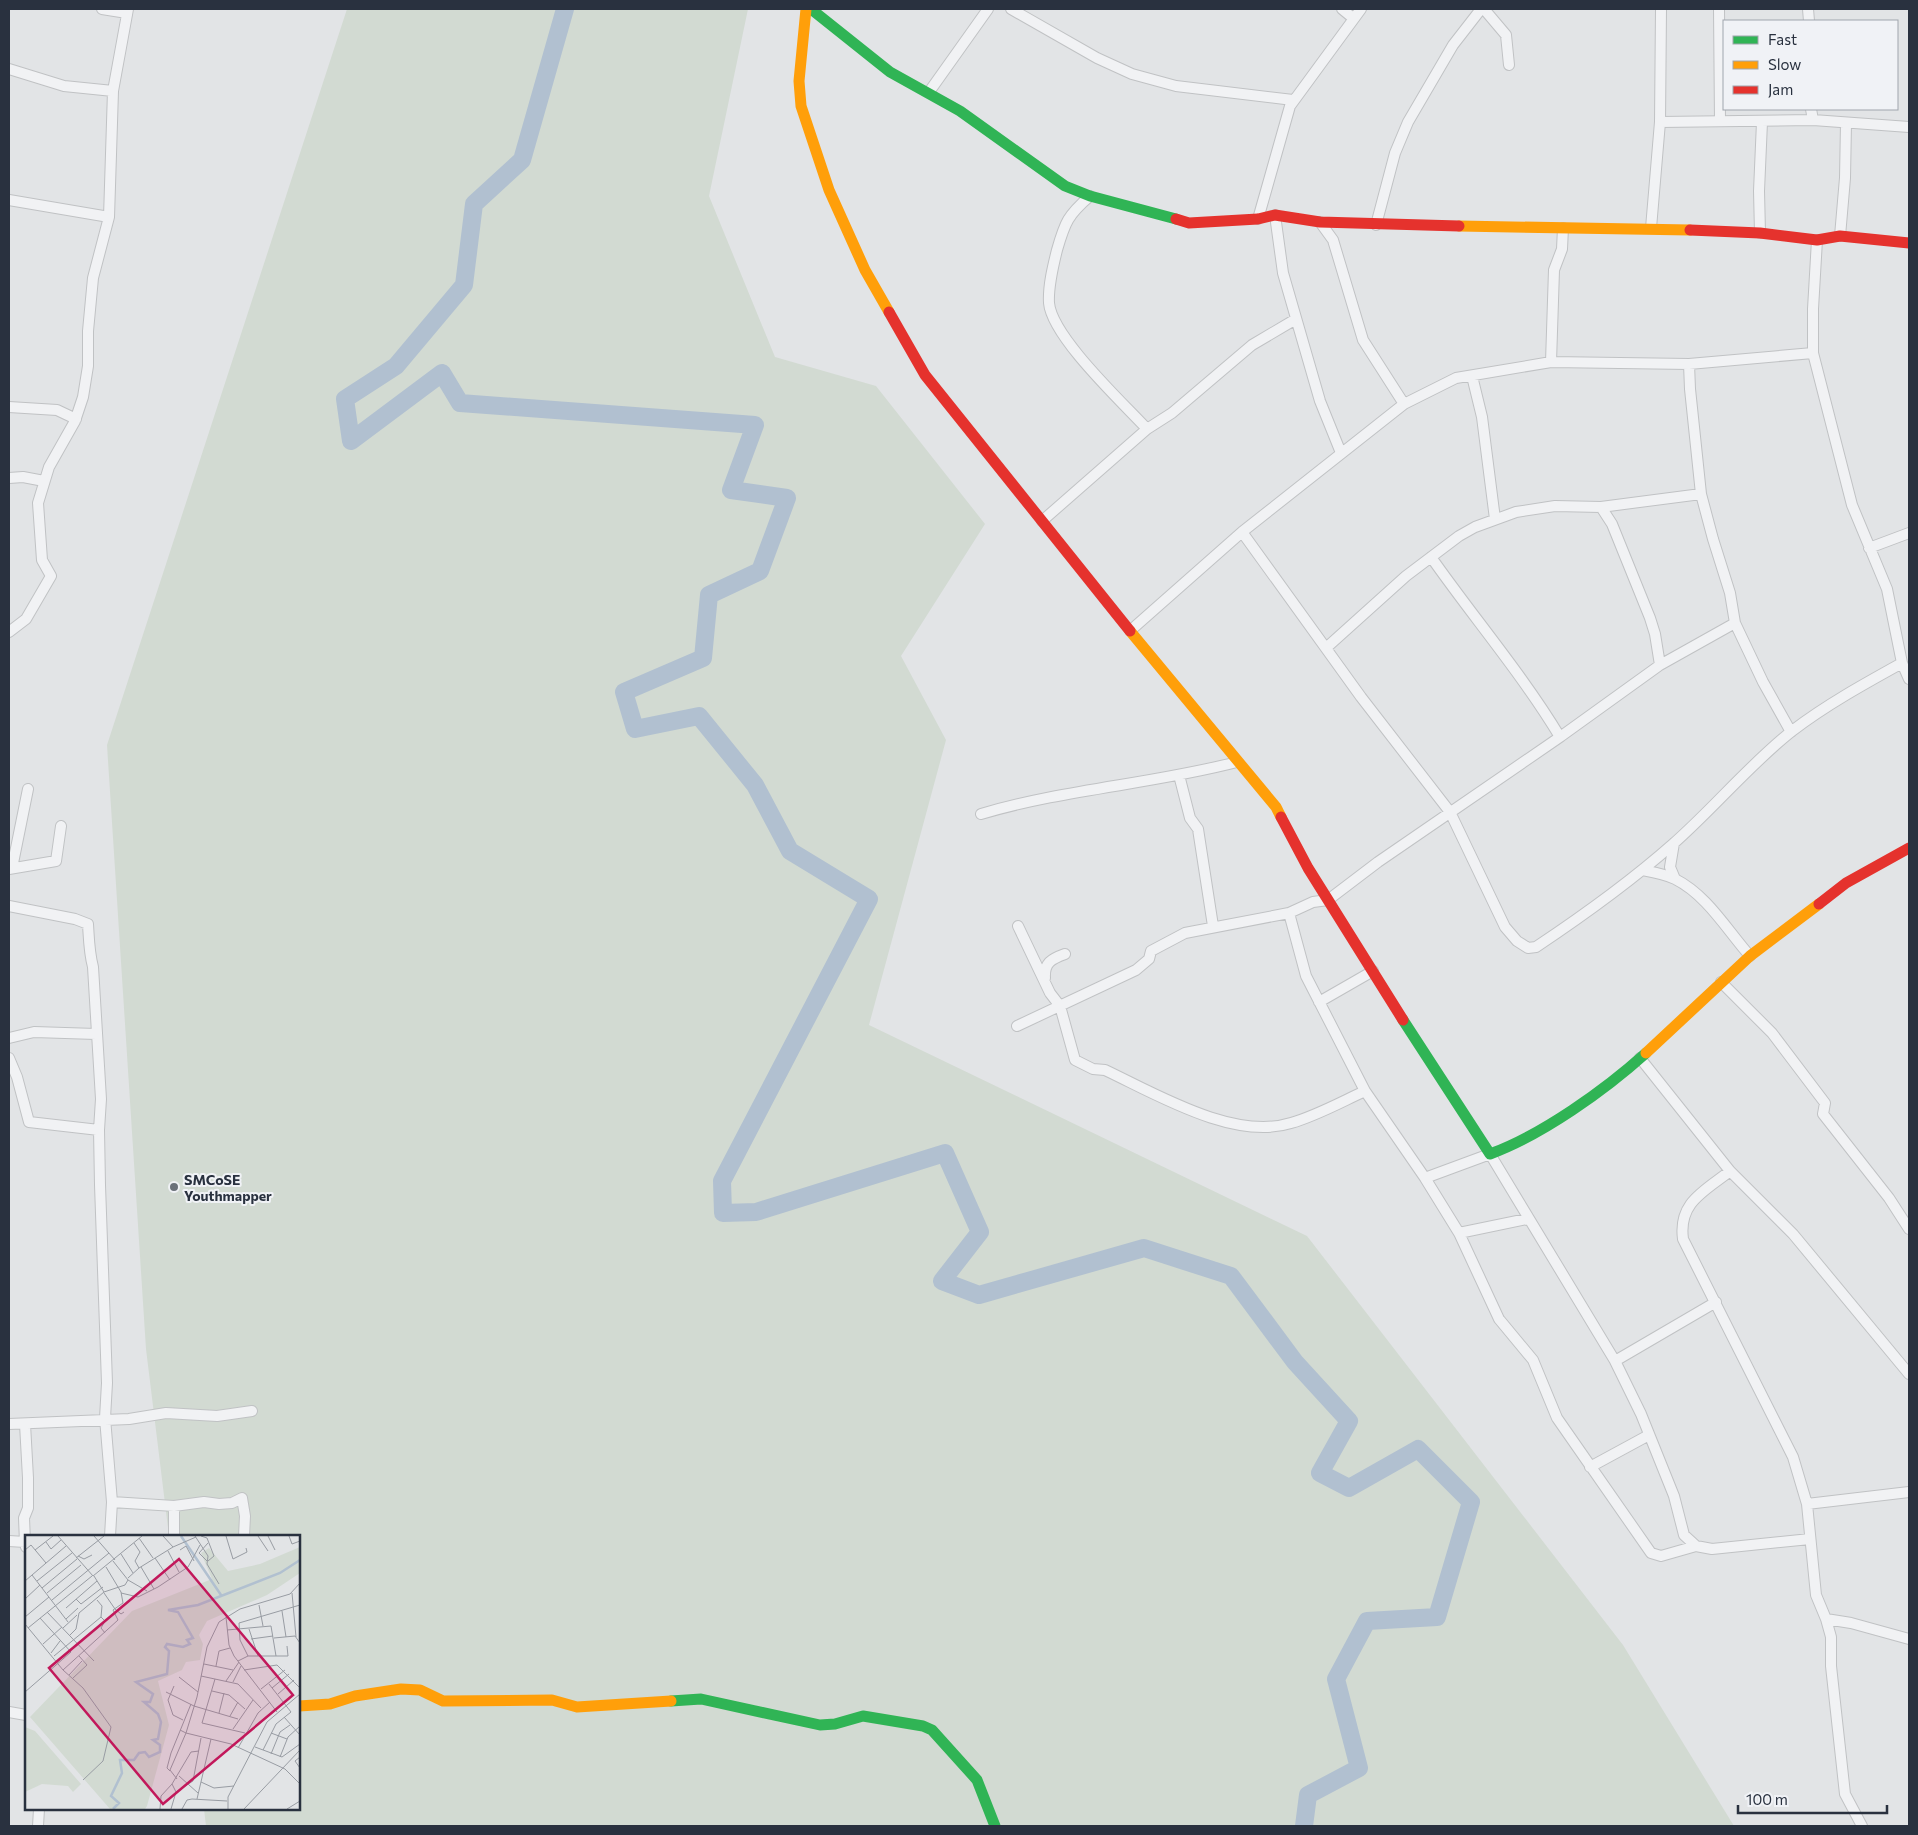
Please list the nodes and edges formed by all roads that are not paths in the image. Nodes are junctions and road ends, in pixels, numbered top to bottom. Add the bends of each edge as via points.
1 (102, 9) edge
2 (806, 9) edge
3 (811, 9) edge
4 (988, 9) edge
5 (1011, 9) edge
6 (1342, 9) edge
7 (1361, 9) edge
8 (1482, 9) edge
9 (1661, 9) edge
10 (1719, 9) edge
11 (128, 11) edge
12 (1354, 18) junction
13 (1509, 65) dead end
14 (9, 70) edge
15 (114, 91) junction
16 (929, 92) junction
17 (1293, 100) junction
18 (1811, 110) edge
19 (1813, 120) junction
20 (1720, 121) junction
21 (1660, 122) junction
22 (1762, 122) junction
23 (1846, 123) junction
24 (1909, 127) edge
25 (1090, 196) junction
26 (9, 200) edge
27 (1275, 215) junction
28 (109, 217) junction
29 (1258, 219) junction
30 (1320, 222) junction
31 (1376, 225) junction
32 (1563, 228) junction
33 (1651, 228) junction
34 (1760, 233) junction
35 (1840, 236) junction
36 (1817, 240) junction
37 (1909, 242) edge
38 (1296, 319) junction
39 (1813, 353) junction
40 (1550, 362) junction
41 (1689, 364) junction
42 (1472, 376) junction
43 (1404, 404) junction
44 (9, 407) edge
45 (76, 419) junction
46 (1147, 429) junction
47 (1341, 453) junction
48 (9, 478) edge
49 (44, 481) junction
50 (1702, 494) junction
51 (1601, 507) junction
52 (1495, 519) junction
53 (1042, 521) junction
54 (1242, 532) junction
55 (1909, 533) edge
56 (1869, 548) junction
57 (1431, 557) junction
58 (1735, 622) junction
59 (1131, 630) junction
60 (9, 632) edge
61 (1326, 648) junction
62 (1902, 663) junction
63 (1660, 665) junction
64 (1909, 679) edge
65 (1791, 732) junction
66 (1560, 737) junction
67 (1237, 762) junction
68 (1179, 775) junction
69 (28, 789) dead end
70 (1450, 812) junction
71 (981, 814) dead end
72 (61, 826) dead end
73 (1674, 843) junction
74 (1909, 848) edge
75 (10, 868) edge
76 (1642, 870) junction
77 (1675, 879) junction
78 (1328, 900) junction
79 (9, 906) edge
80 (1290, 913) junction
81 (1018, 926) dead end
82 (1213, 926) junction
83 (1065, 954) dead end
84 (1750, 956) junction
85 (1373, 971) junction
86 (1045, 979) junction
87 (1721, 982) junction
88 (1319, 1002) junction
89 (1060, 1006) junction
90 (1016, 1026) dead end
91 (96, 1034) junction
92 (9, 1038) edge
93 (9, 1058) edge
94 (1640, 1058) junction
95 (1365, 1091) junction
96 (99, 1130) junction
97 (1490, 1154) junction
98 (1730, 1171) junction
99 (1425, 1178) junction
100 (1527, 1219) junction
101 (1909, 1229) edge
102 (1459, 1233) junction
103 (1716, 1302) junction
104 (1615, 1362) junction
105 (1909, 1374) edge
106 (252, 1412) dead end
107 (105, 1418) junction
108 (9, 1424) edge
109 (25, 1424) junction
110 (1649, 1435) junction
111 (1590, 1467) junction
112 (1909, 1492) edge
113 (112, 1502) junction
114 (1807, 1504) junction
115 (174, 1506) junction
116 (25, 1535) edge
117 (110, 1535) edge
118 (174, 1535) edge
119 (244, 1535) edge
120 (1810, 1539) junction
121 (9, 1542) edge
122 (25, 1545) edge
123 (1696, 1546) junction
124 (1826, 1620) junction
125 (1909, 1639) edge
126 (300, 1706) edge
127 (9, 1712) edge
128 (25, 1715) edge
129 (39, 1810) edge
130 (38, 1826) edge
131 (995, 1826) edge
132 (1862, 1826) edge

1 - 11 street
2 - 53 street via 799,65 801,106 823,173 865,270 924,375
3 - 16 street via 890,72
4 - 16 street
5 - 17 street via 1132,74 1176,86
6 - 12 street
7 - 12 street
8 - 13 street via 1506,35
8 - 31 street via 1453,45 1408,122 1395,153
9 - 21 street
10 - 20 street
11 - 15 street
12 - 17 street
14 - 15 street via 64,86
15 - 28 street
16 - 25 street via 1040,170 1065,186
17 - 29 street via 1286,114
18 - 19 street
19 - 22 street
19 - 23 street
20 - 21 street
20 - 22 street
21 - 33 street
22 - 34 street
23 - 24 street
23 - 35 street
25 - 29 street via 1190,223
25 - 46 street via 1070,213 1060,236 1049,304 1075,351
26 - 28 street
27 - 29 street
27 - 30 street
27 - 38 street via 1283,273
28 - 45 street via 94,278 88,366
30 - 31 street
30 - 43 street via 1333,240 1363,340
31 - 32 street
32 - 33 street
32 - 40 street via 1562,248 1554,270
33 - 34 street
34 - 36 street
35 - 36 street
35 - 37 street
36 - 39 street
38 - 46 street via 1252,344 1172,413
38 - 47 street via 1320,401
39 - 41 street
39 - 56 street via 1850,496
40 - 41 street
40 - 42 street
41 - 50 street
42 - 43 street via 1456,378
42 - 52 street via 1482,417
43 - 47 street
44 - 45 street via 57,410
45 - 49 street via 48,467
46 - 53 street
47 - 54 street
48 - 49 street via 23,476
49 - 60 street via 38,503 38,535 42,560 51,576 26,619
50 - 51 street
50 - 58 street
51 - 52 street via 1555,506
51 - 63 street via 1612,524 1650,618
52 - 57 street via 1459,536
53 - 59 street
54 - 59 street
54 - 61 street
55 - 56 street
56 - 62 street via 1887,589
57 - 61 street
57 - 66 street via 1540,704
58 - 63 street
58 - 65 street
59 - 67 street
61 - 70 street
62 - 64 street
62 - 65 street via 1829,705
63 - 66 street
65 - 73 street
66 - 70 street
67 - 68 street
67 - 78 street via 1276,807 1297,851
68 - 71 street via 1015,804
68 - 82 street via 1190,818 1198,829
69 - 75 street
70 - 76 street via 1505,927 1528,948 1536,947 1582,917
70 - 78 street
72 - 75 street via 56,862
73 - 76 street
73 - 77 street via 1670,867
74 - 84 street via 1846,883
76 - 77 street
77 - 84 street via 1716,914
78 - 80 street via 1313,902
78 - 85 street
79 - 91 street via 88,924
80 - 82 street
80 - 88 street via 1306,976
81 - 86 street
82 - 89 street via 1185,933 1151,952 1149,959 1136,970
83 - 86 street via 1049,961 1044,969
84 - 87 street
85 - 88 street
85 - 97 street
86 - 89 street
87 - 94 street
87 - 101 street via 1772,1033 1825,1103 1823,1114 1889,1198
88 - 95 street
89 - 90 street
89 - 95 street via 1075,1060 1093,1069 1105,1070 1208,1118 1253,1126 1291,1124
91 - 92 street via 34,1032
91 - 96 street via 101,1099
93 - 96 street via 29,1122
94 - 97 street via 1579,1105 1541,1129
94 - 98 street
95 - 99 street
96 - 107 street via 107,1383
97 - 99 street
97 - 100 street
98 - 103 street via 1693,1200 1683,1216 1685,1244
98 - 105 street via 1793,1234
99 - 102 street
100 - 102 street
100 - 104 street
102 - 111 street via 1500,1319 1533,1360 1557,1418
103 - 104 street
103 - 114 street via 1787,1443
104 - 110 street
106 - 107 street via 217,1416 166,1413
107 - 109 street
107 - 113 street
108 - 109 street
109 - 116 street via 28,1478
110 - 111 street
110 - 123 street via 1674,1496 1684,1535
111 - 123 street via 1653,1554 1661,1556
112 - 114 street
113 - 115 street
113 - 117 street
114 - 120 street
115 - 118 street
115 - 119 street via 232,1503 242,1498
120 - 123 street via 1712,1549
120 - 124 street via 1816,1595
121 - 122 street
124 - 125 street via 1851,1623
124 - 132 street via 1831,1637 1845,1794
126 - 131 street via 330,1704 355,1696 401,1689 420,1690 443,1701 552,1700 577,1707 701,1699 820,1724 835,1724 863,1716 923,1726 932,1730 977,1780
127 - 128 street
129 - 130 street

